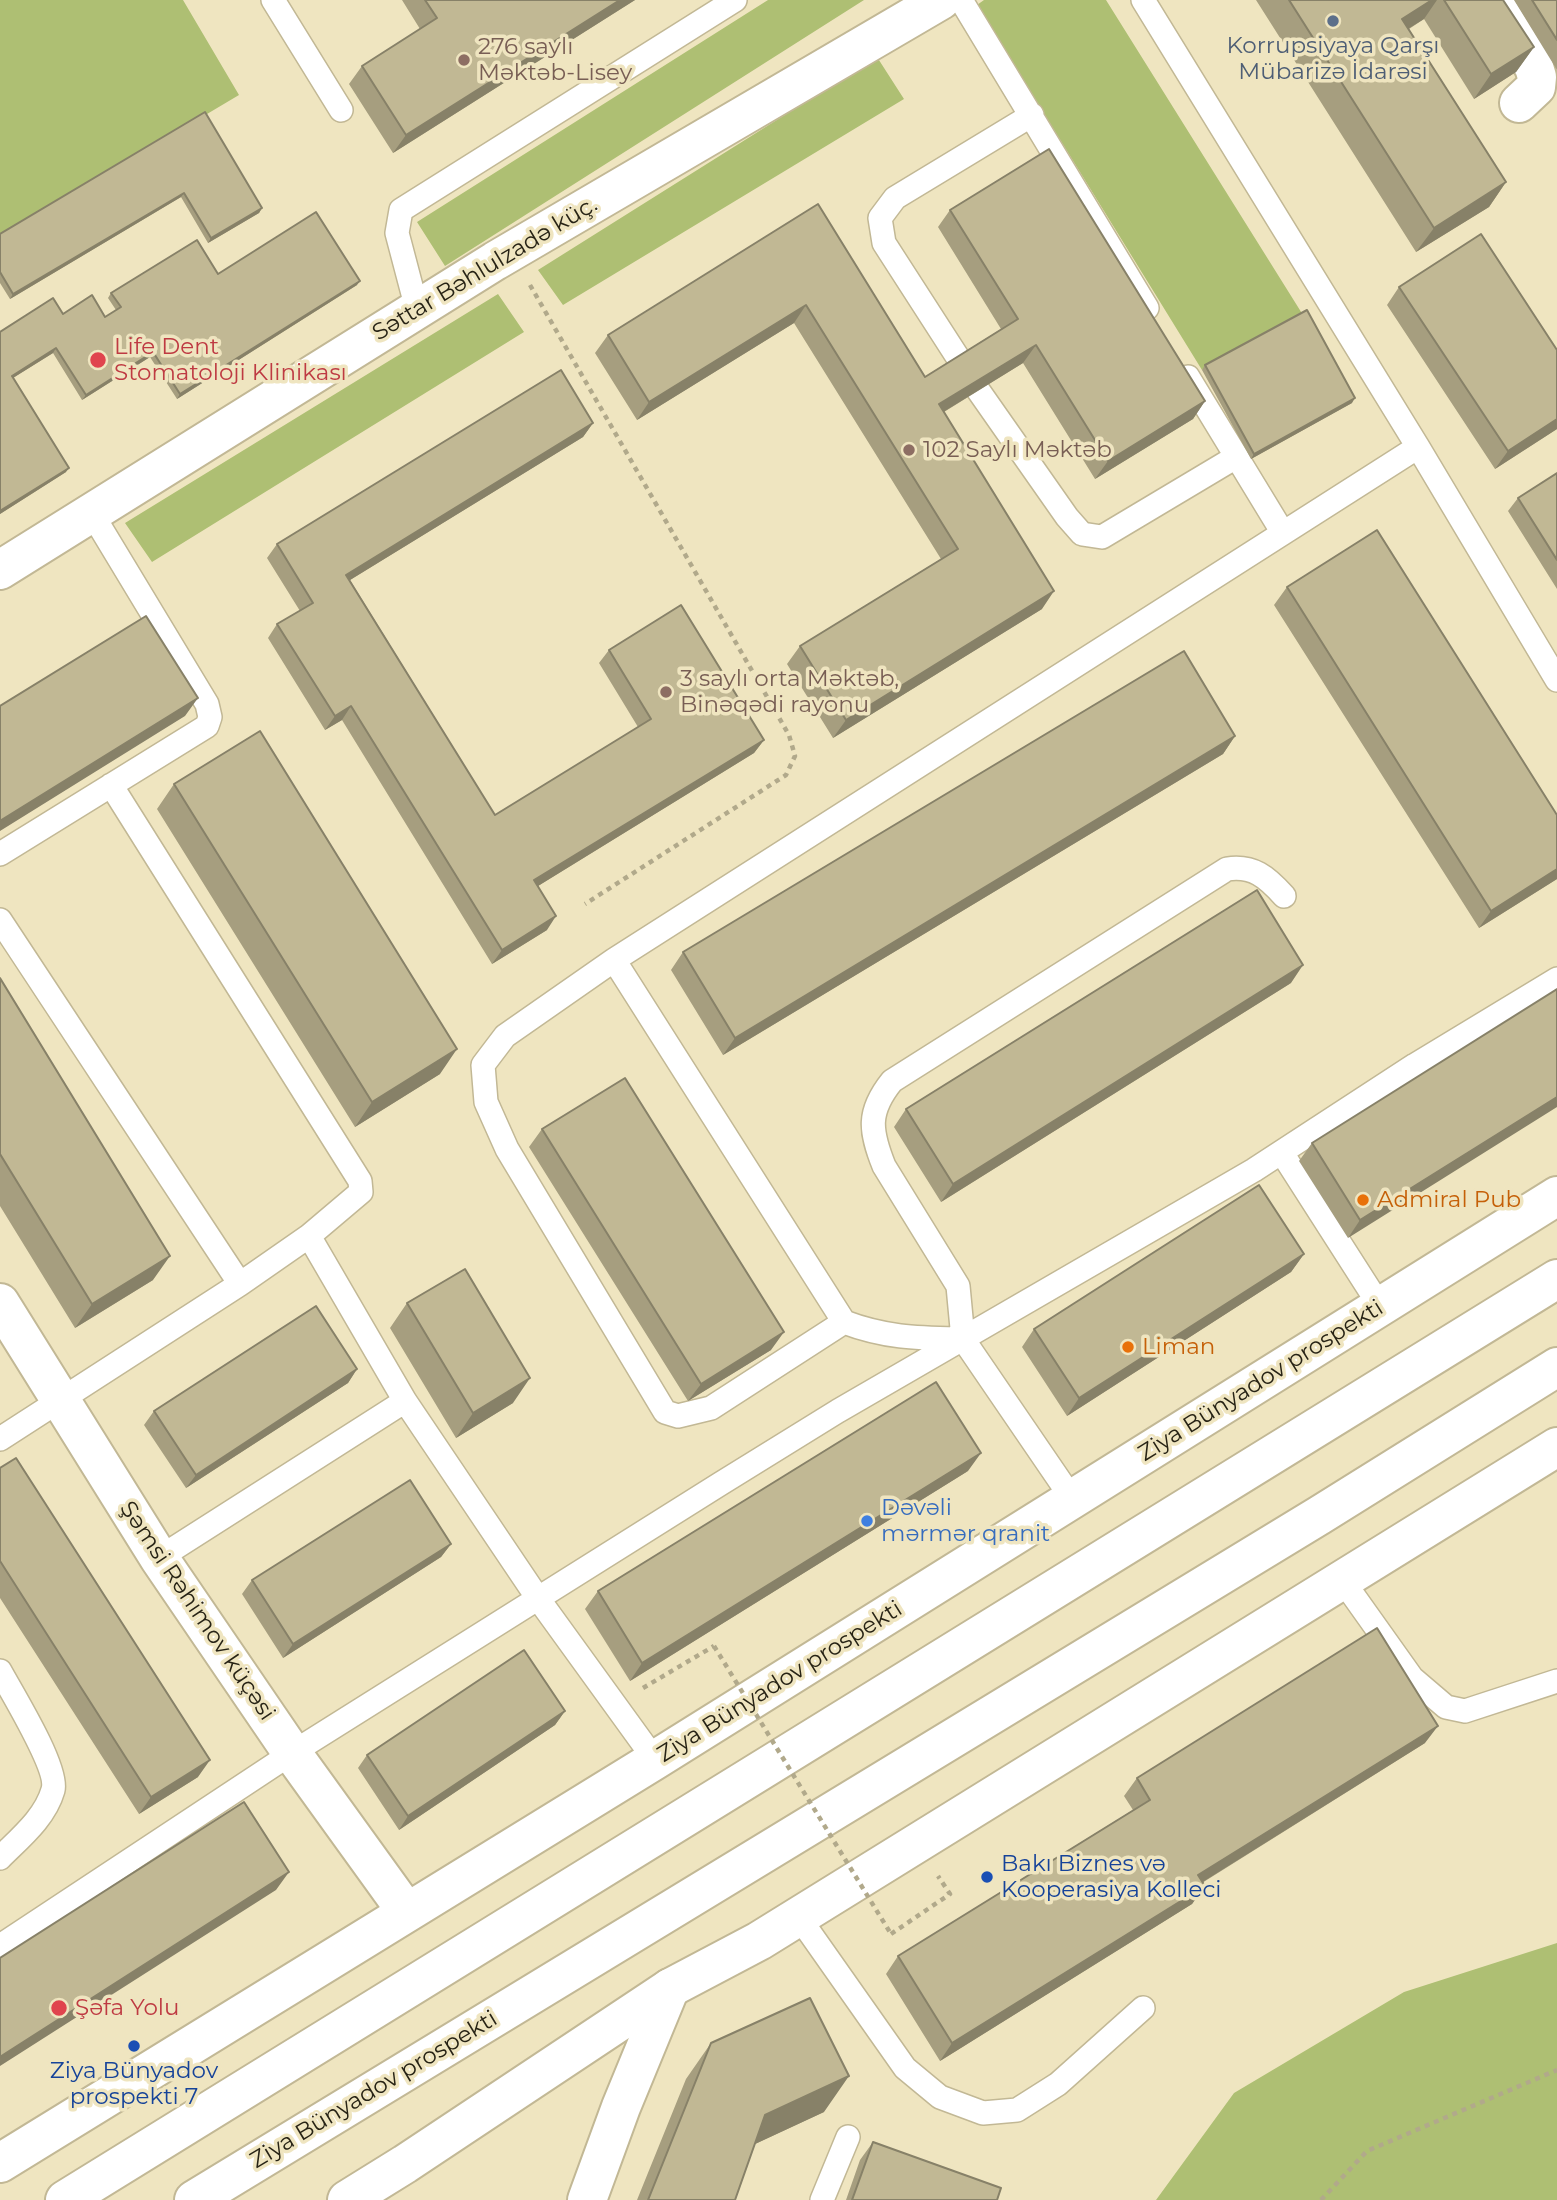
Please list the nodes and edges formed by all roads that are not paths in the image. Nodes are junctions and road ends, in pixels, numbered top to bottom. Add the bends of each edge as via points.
1 (272, 0) edge
2 (735, 0) edge
3 (941, 0) edge
4 (961, 0) edge
5 (1143, 0) edge
6 (1492, 0) edge
7 (1519, 103) edge
8 (341, 110) dead end
9 (1032, 115) junction
10 (417, 309) junction
11 (1159, 328) edge
12 (1180, 363) edge
13 (962, 364) edge
14 (978, 390) edge
15 (1418, 447) junction
16 (1236, 457) junction
17 (91, 512) junction
18 (1283, 533) junction
19 (0, 570) edge
20 (1557, 680) edge
21 (111, 785) junction
22 (0, 854) edge
23 (1284, 897) dead end
24 (0, 920) edge
25 (614, 960) junction
26 (1557, 979) edge
27 (1282, 1153) junction
28 (1557, 1196) edge
29 (309, 1236) junction
30 (1557, 1279) edge
31 (240, 1284) junction
32 (0, 1303) edge
33 (1380, 1306) junction
34 (844, 1322) junction
35 (963, 1339) junction
36 (1557, 1367) edge
37 (60, 1401) junction
38 (405, 1401) junction
39 (0, 1439) edge
40 (1557, 1447) edge
41 (1073, 1500) junction
42 (159, 1558) junction
43 (1343, 1581) junction
44 (537, 1597) junction
45 (0, 1671) edge
46 (1557, 1681) edge
47 (292, 1753) junction
48 (655, 1760) junction
49 (0, 1858) edge
50 (406, 1911) junction
51 (798, 1916) junction
52 (0, 1946) edge
53 (670, 1989) junction
54 (1143, 2008) dead end
55 (848, 2137) dead end
56 (1, 2160) edge
57 (65, 2200) edge
58 (194, 2200) edge
59 (346, 2200) edge
60 (587, 2200) edge
61 (822, 2200) edge

1 - 8 lane
2 - 10 lane via 401,210 397,233
3 - 10 main road, Səttar Bəhlulzadə küç.
4 - 9 lane
5 - 15 lane
6 - 7 main road via 1537,77 1536,87
9 - 11 lane
9 - 13 lane via 895,198 880,218 884,243
10 - 17 main road, Səttar Bəhlulzadə küç.
12 - 16 lane
14 - 16 lane via 1082,534 1102,537
15 - 18 lane
15 - 20 lane
16 - 18 lane
17 - 19 main road, Səttar Bəhlulzadə küç.
17 - 21 lane via 207,704 210,717 207,726
18 - 25 lane
21 - 22 lane
21 - 29 lane via 360,1181 361,1192
23 - 35 lane via 1258,872 1227,869 892,1081 879,1097 872,1124 877,1147 884,1166 958,1286
24 - 31 lane
25 - 34 lane
25 - 34 lane via 505,1036 483,1065 486,1102 507,1149 665,1412 678,1416 711,1408
26 - 27 lane
27 - 33 lane
27 - 35 lane
28 - 33 main road, Ziya Bünyadov prospekti
29 - 31 lane
29 - 38 lane
30 - 57 main road
31 - 37 lane
32 - 37 main road, Şəmsi Rəhimov küçəsi
33 - 41 main road, Ziya Bünyadov prospekti
34 - 35 lane via 896,1337
35 - 41 lane
35 - 44 lane
36 - 58 main road, Ziya Bünyadov prospekti
37 - 39 lane
37 - 42 main road, Şəmsi Rəhimov küçəsi
38 - 42 lane
38 - 44 lane
40 - 43 main road
41 - 48 main road, Ziya Bünyadov prospekti
42 - 47 main road, Şəmsi Rəhimov küçəsi
43 - 46 lane via 1412,1678 1446,1707 1465,1711
43 - 51 main road
44 - 47 lane
44 - 48 lane
45 - 49 lane via 49,1761 55,1787 40,1817
47 - 50 main road, Şəmsi Rəhimov küçəsi
47 - 52 lane
48 - 50 main road, Ziya Bünyadov prospekti
50 - 56 main road, Ziya Bünyadov prospekti
51 - 53 main road
51 - 54 lane via 905,2068 940,2097 983,2113 1017,2110 1058,2084
53 - 59 main road
53 - 60 main road
55 - 61 lane

